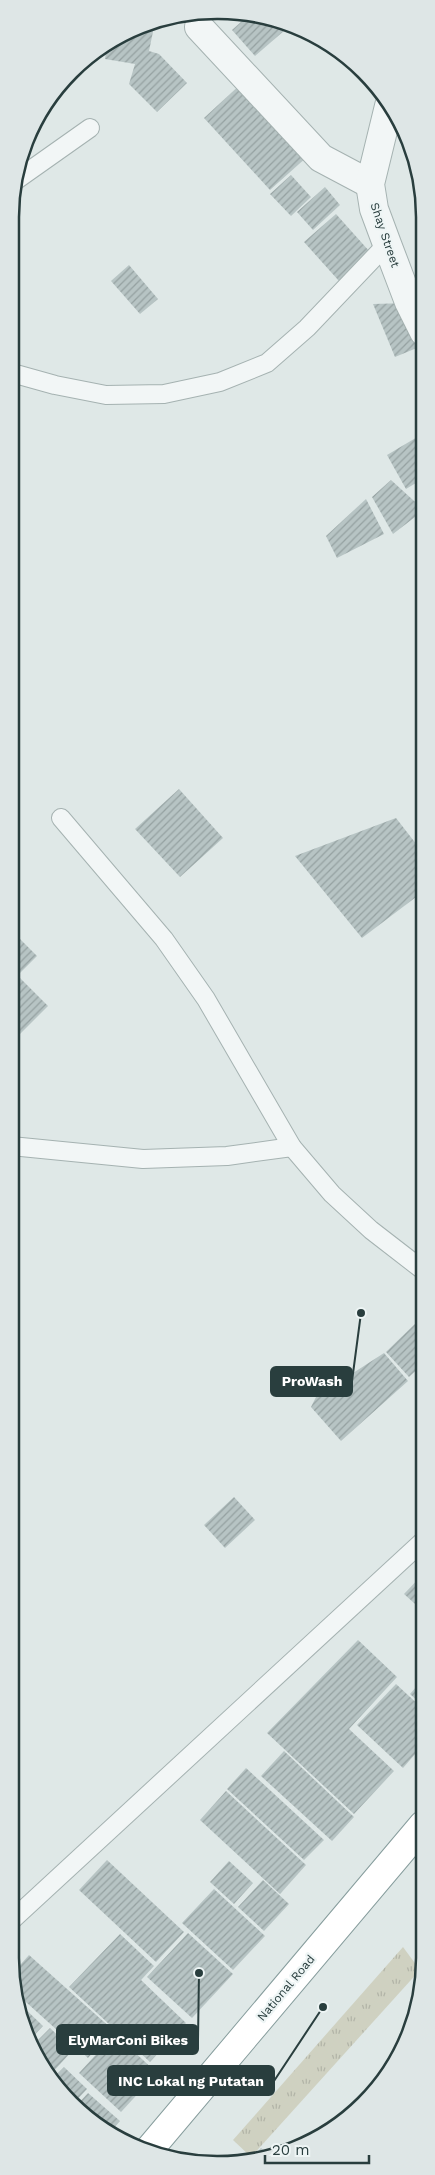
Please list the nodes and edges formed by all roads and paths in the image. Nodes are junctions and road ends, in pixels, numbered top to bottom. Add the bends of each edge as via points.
1 (199, 27) dead end
2 (387, 114) edge
3 (90, 128) dead end
4 (24, 176) edge
5 (370, 184) junction
6 (387, 244) junction
7 (416, 316) edge
8 (19, 374) edge
9 (61, 818) dead end
10 (19, 1147) edge
11 (292, 1147) junction
12 (416, 1265) edge
13 (416, 1547) edge
14 (416, 1833) edge
15 (19, 1914) edge
16 (153, 2145) edge

1 - 5 street via 321,158
2 - 5 street, Shay Street
3 - 4 lane
5 - 6 street, Shay Street via 374,209
6 - 7 street, Shay Street
6 - 8 lane via 307,328 267,363 220,382 164,394 106,395
9 - 11 lane via 164,939 206,999
10 - 11 lane via 143,1159 227,1156
11 - 12 lane via 332,1194
13 - 15 lane
14 - 16 highway, National Road

